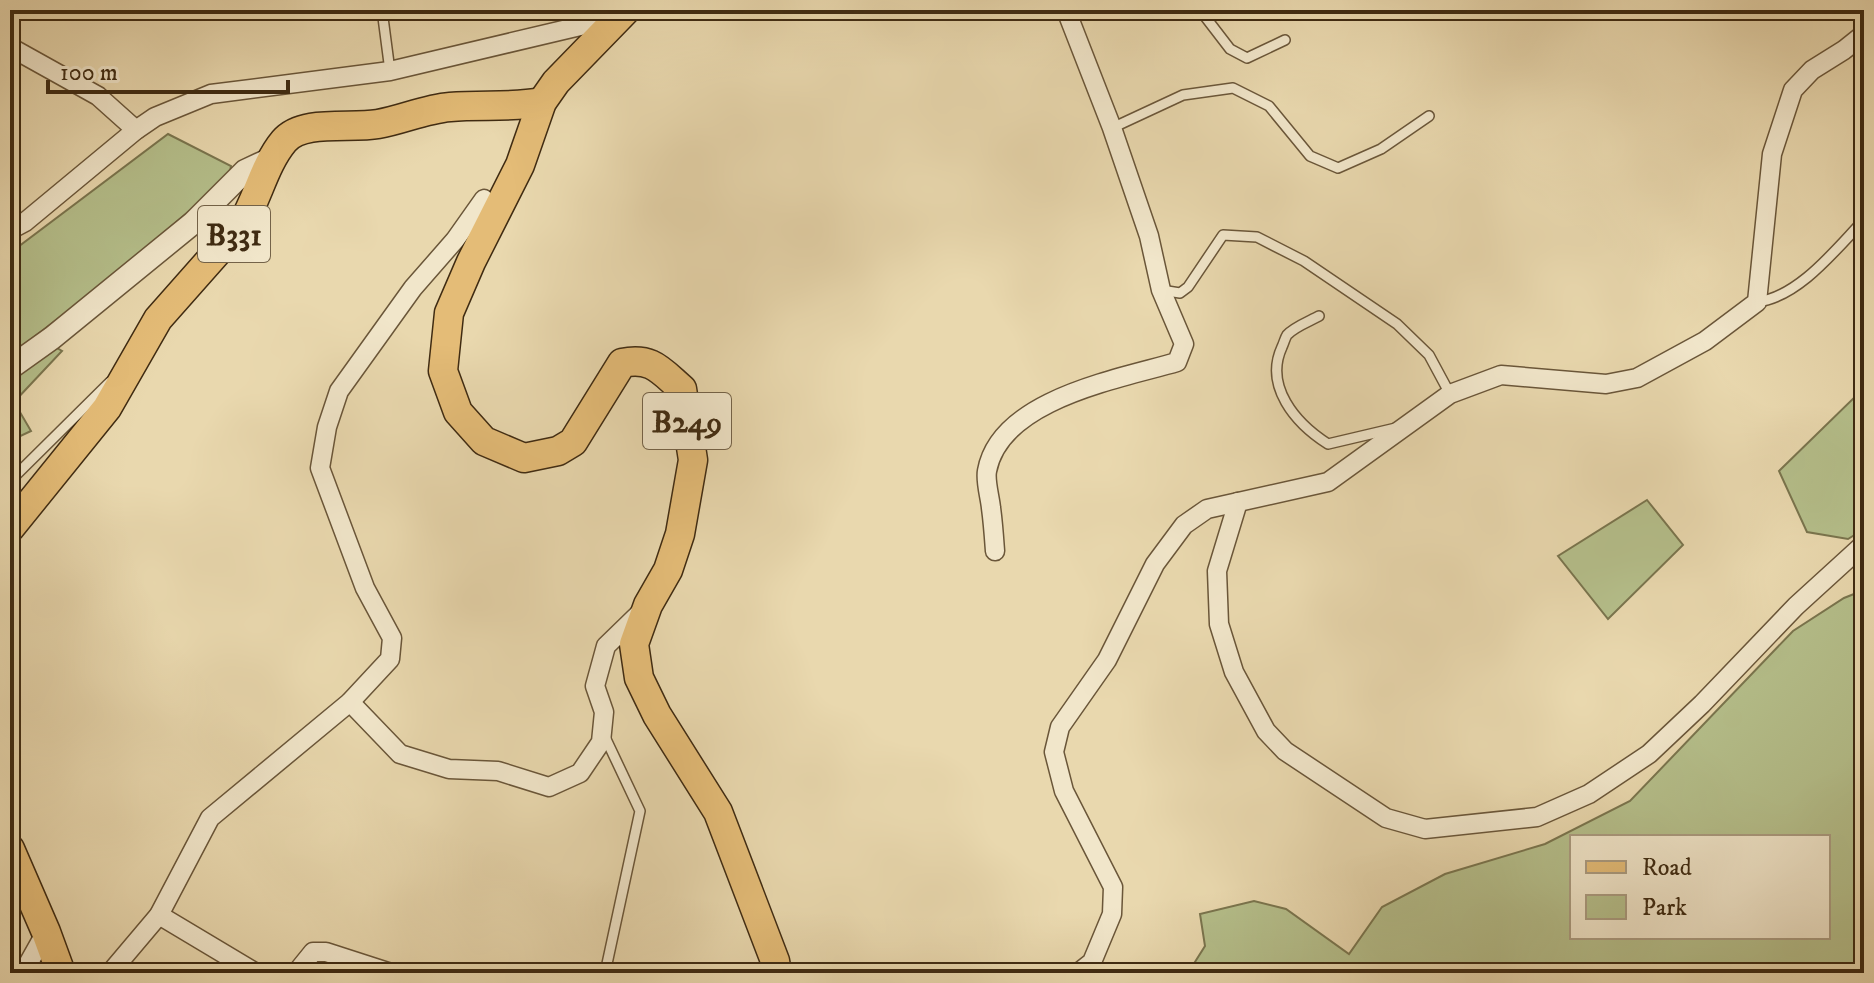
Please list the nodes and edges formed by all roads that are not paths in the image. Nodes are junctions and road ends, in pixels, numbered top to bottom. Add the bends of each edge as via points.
1 (382, 10) edge
2 (1066, 10) edge
3 (1200, 10) edge
4 (623, 15) edge
5 (1863, 36) edge
6 (1285, 40) dead end
7 (10, 47) edge
8 (390, 71) junction
9 (542, 102) junction
10 (502, 107) junction
11 (1429, 116) dead end
12 (1112, 128) junction
13 (136, 130) junction
14 (531, 136) junction
15 (273, 158) junction
16 (484, 199) dead end
17 (1864, 220) edge
18 (10, 230) edge
19 (1161, 290) junction
20 (1757, 302) junction
21 (1319, 316) dead end
22 (10, 368) edge
23 (124, 375) junction
24 (1450, 394) junction
25 (1403, 428) junction
26 (10, 481) edge
27 (1238, 502) junction
28 (10, 528) edge
29 (1860, 546) edge
30 (995, 551) dead end
31 (648, 605) junction
32 (350, 702) junction
33 (602, 730) junction
34 (10, 849) edge
35 (159, 915) junction
36 (46, 932) junction
37 (23, 973) edge
38 (61, 973) edge
39 (110, 973) edge
40 (256, 973) edge
41 (296, 973) edge
42 (391, 973) edge
43 (605, 973) edge
44 (777, 973) edge
45 (1078, 973) edge

1 - 8 lane
2 - 12 street
3 - 6 lane via 1230,49 1247,58
4 - 8 street
4 - 9 main road, B249
5 - 20 street via 1812,70 1793,90 1772,154
7 - 13 street via 98,96
8 - 13 street via 211,94
9 - 10 main road, B331
9 - 14 main road, B249
10 - 14 main road via 519,118
10 - 15 main road, B331 via 447,107 352,128 313,126 285,139
11 - 12 lane via 1381,149 1338,168 1310,156 1269,106 1233,88 1183,95
12 - 19 street via 1149,236
13 - 18 street
14 - 31 main road, B249 via 449,313 443,371 458,412 484,441 524,458 573,442 622,363 653,364 682,389 693,460 680,534
15 - 22 street via 245,171 193,223
15 - 23 main road, B331 via 242,224 158,319
16 - 32 street via 339,391 327,427 320,468 365,588 392,638 390,659
17 - 20 lane via 1813,273 1771,300
19 - 24 lane via 1180,293 1188,287 1223,235 1257,237 1304,261 1397,324 1429,355
19 - 30 street via 1184,344 1177,362 1032,410 999,442 986,472
20 - 24 street via 1705,341 1637,378 1606,384 1501,375
21 - 25 lane via 1288,335 1276,361 1275,375 1288,406 1307,431 1328,444
23 - 26 lane via 109,382
23 - 28 main road, B331 via 93,427
24 - 25 street
25 - 27 street via 1328,482
27 - 29 street via 1217,571 1219,624 1234,672 1266,731 1285,751 1386,818 1425,829 1537,817 1589,794 1649,754
27 - 45 street via 1207,509 1184,525 1155,564 1107,660 1060,727 1054,752 1064,791 1113,887 1112,914 1092,962
31 - 33 street via 606,646 595,686 604,712
31 - 44 main road, B249 via 634,644 639,678 718,812
32 - 33 street via 400,754 449,769 498,771 549,787 580,773 601,742
32 - 35 street via 210,818
33 - 43 lane via 640,811
34 - 36 main road
35 - 39 street
35 - 40 street
36 - 37 street
36 - 38 main road
41 - 42 street via 313,952 326,952

